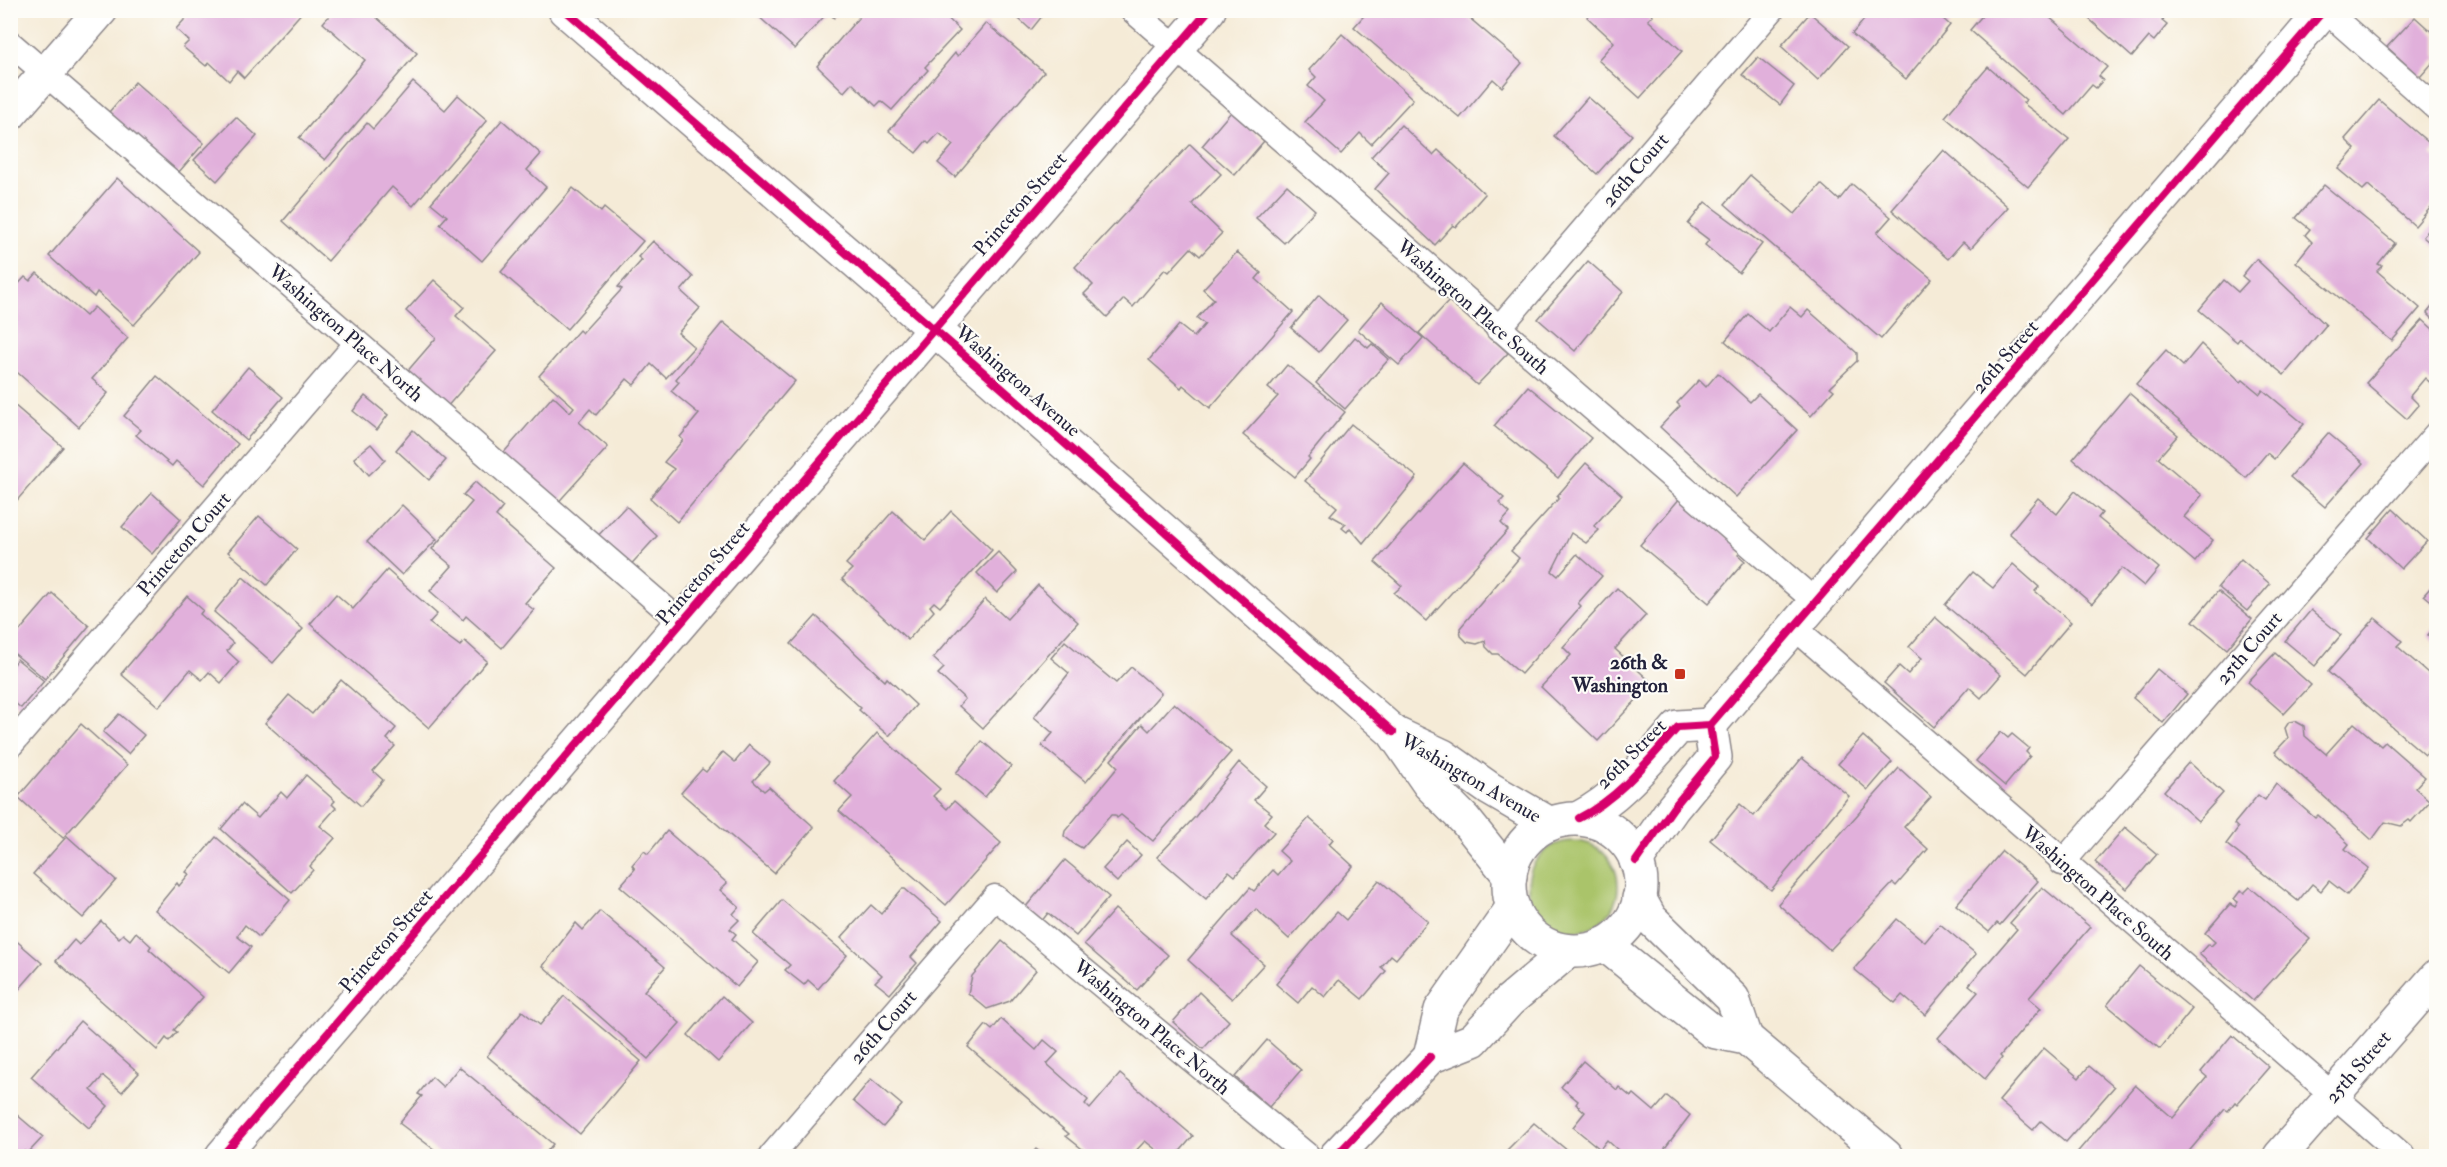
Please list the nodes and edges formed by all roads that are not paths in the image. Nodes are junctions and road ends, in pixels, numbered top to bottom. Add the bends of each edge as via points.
1 (101, 10) edge
2 (565, 10) edge
3 (1132, 10) edge
4 (1209, 10) edge
5 (1772, 10) edge
6 (2324, 10) edge
7 (10, 43) edge
8 (1176, 48) junction
9 (46, 73) junction
10 (2436, 108) edge
11 (10, 114) edge
12 (934, 329) junction
13 (1498, 329) junction
14 (357, 343) junction
15 (2436, 434) edge
16 (1816, 602) junction
17 (682, 623) junction
18 (1794, 627) junction
19 (1710, 725) junction
20 (1393, 732) junction
21 (10, 746) edge
22 (1564, 821) junction
23 (1636, 861) junction
24 (2062, 863) junction
25 (1511, 892) junction
26 (995, 897) joint
27 (1639, 898) junction
28 (1604, 944) junction
29 (1568, 951) junction
30 (2436, 977) edge
31 (1746, 1038) junction
32 (1430, 1057) junction
33 (2333, 1096) junction
34 (222, 1156) edge
35 (771, 1156) edge
36 (1308, 1156) edge
37 (1336, 1156) edge
38 (1886, 1156) edge
39 (2280, 1156) edge
40 (2403, 1156) edge

1 - 9 street
2 - 12 street, Washington Avenue
3 - 8 lane, Washington Place South
4 - 8 street, Princeton Street
5 - 13 lane, 26th Court
6 - 10 lane
6 - 16 street, 26th Street
7 - 9 lane, Washington Place North
8 - 12 street, Princeton Street
8 - 13 lane, Washington Place South
9 - 11 street
9 - 14 lane, Washington Place North
12 - 17 street, Princeton Street
12 - 20 street, Washington Avenue
13 - 16 lane, Washington Place South
14 - 17 lane, Washington Place North
14 - 21 lane, Princeton Court
15 - 24 lane, 25th Court
16 - 18 street, 26th Street
17 - 34 street, Princeton Street
18 - 19 street, 26th Street
18 - 24 lane, Washington Place South
19 - 22 street, 26th Street via 1678,727 1636,775 1597,809
19 - 23 street via 1715,757
20 - 22 street, Washington Avenue via 1443,756 1490,789
20 - 25 street, Washington Avenue via 1429,784 1465,820
22 - 23 street via 1597,822 1614,831
22 - 25 street via 1535,832 1523,844
23 - 27 street
24 - 33 lane, Washington Place South
25 - 29 street via 1529,932
25 - 32 street via 1441,1010
26 - 35 lane, 26th Court
26 - 36 lane, Washington Place North
27 - 28 street via 1620,933
27 - 31 street via 1650,918 1733,999
28 - 29 street
28 - 31 street via 1712,1031
29 - 32 street via 1509,1001 1473,1040
30 - 33 street, 25th Street
31 - 38 street
32 - 37 street
33 - 39 street, 25th Street
33 - 40 lane, Washington Place South

